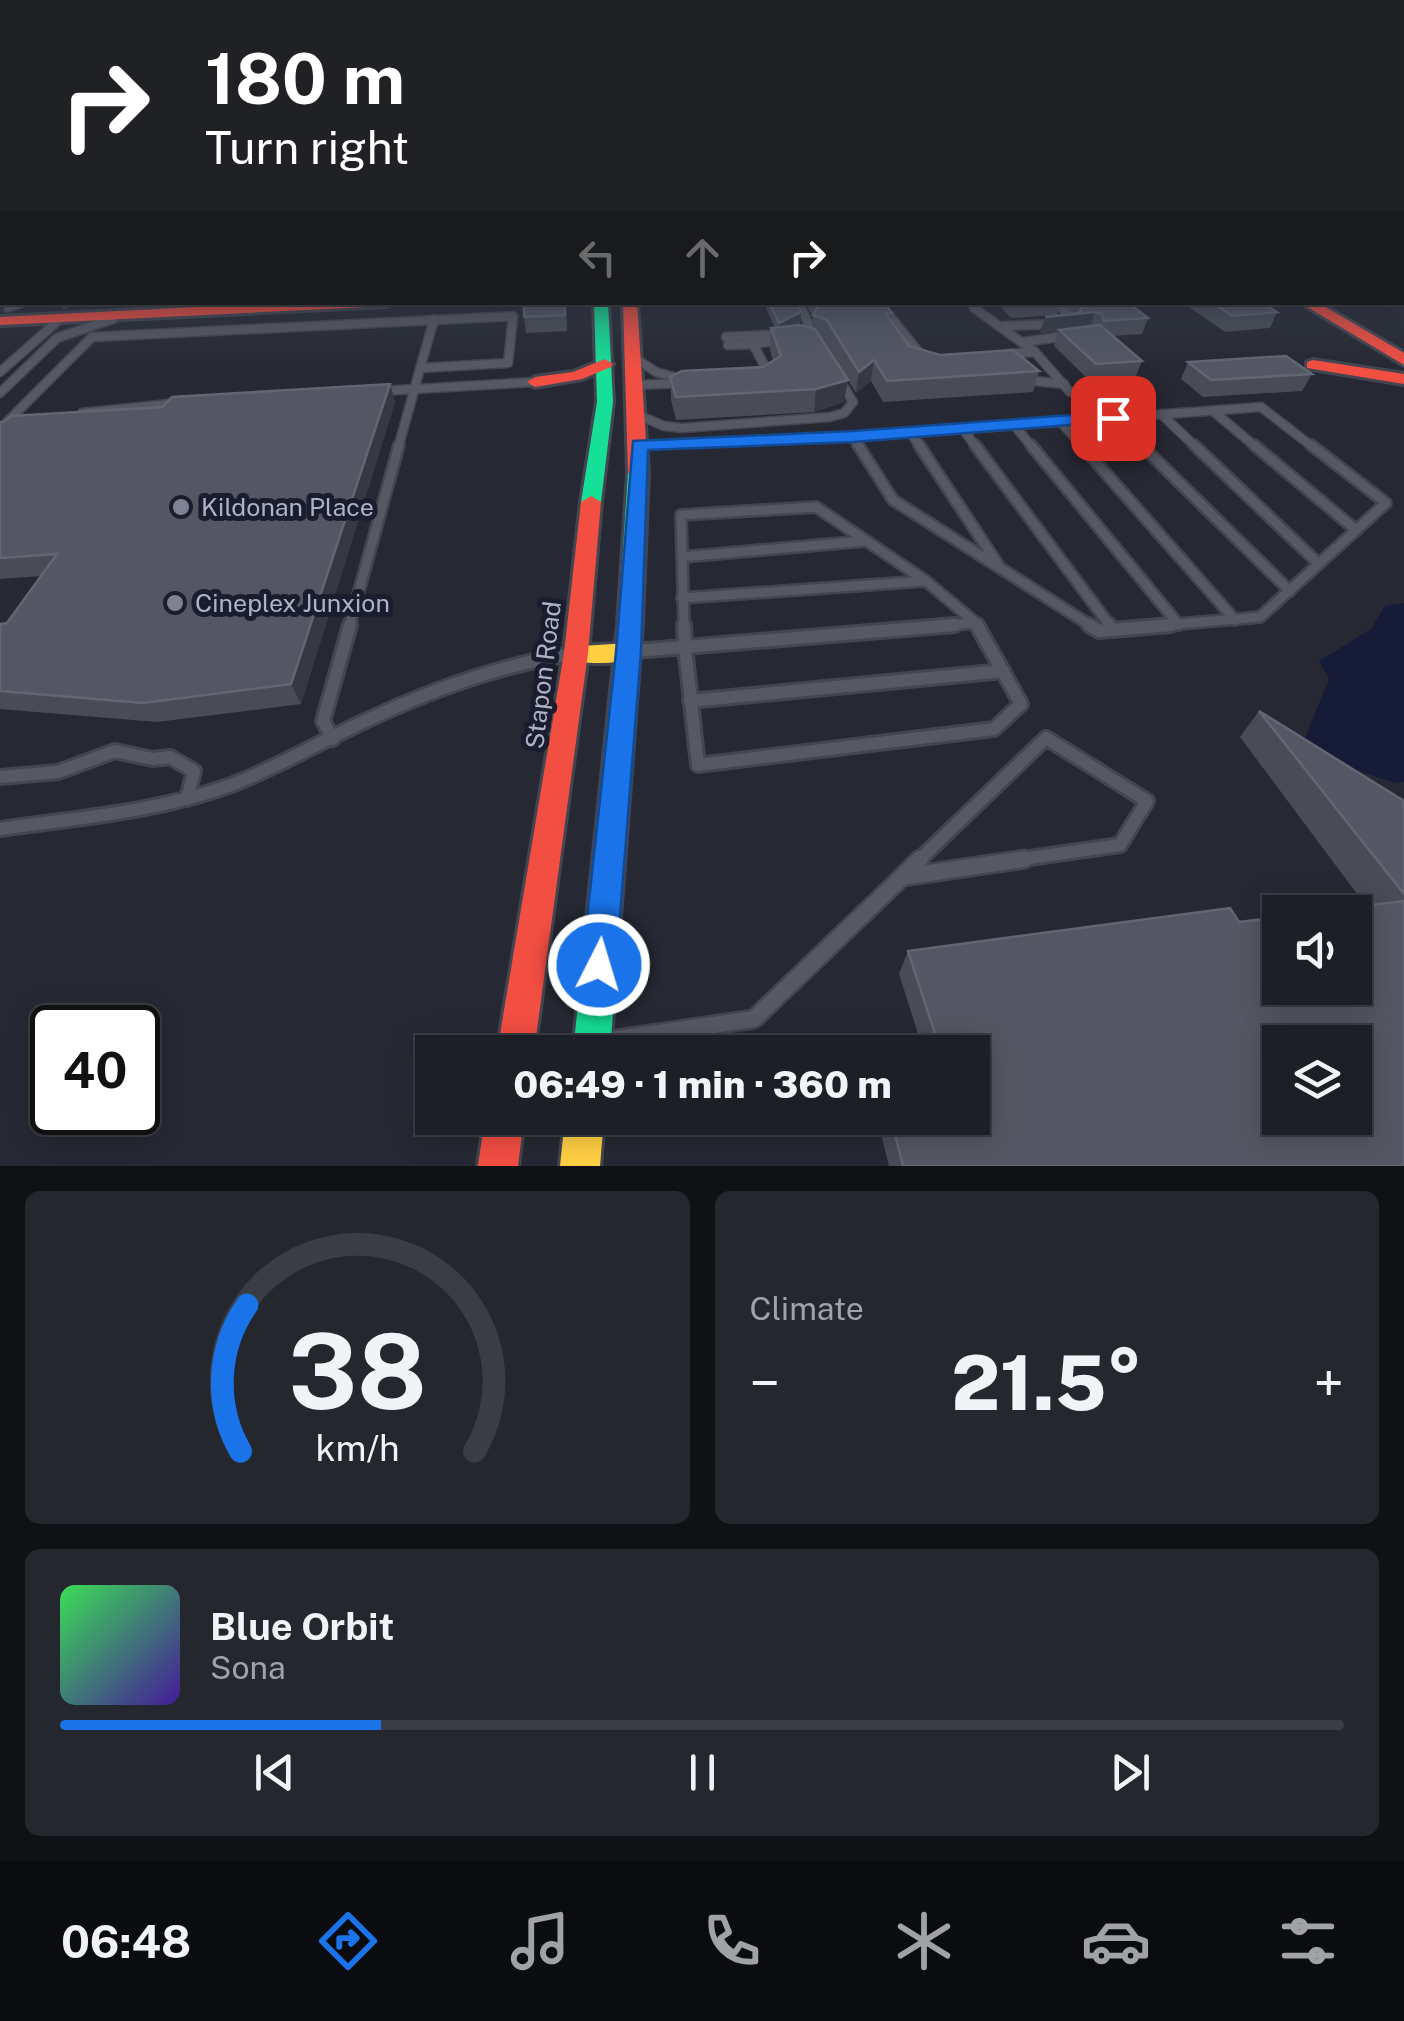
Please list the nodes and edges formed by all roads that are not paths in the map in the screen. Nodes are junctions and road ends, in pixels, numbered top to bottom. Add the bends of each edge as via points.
1 (228, 305) edge
2 (601, 305) edge
3 (630, 305) edge
4 (800, 305) edge
5 (880, 305) edge
6 (971, 305) edge
7 (1059, 305) edge
8 (1306, 305) edge
9 (1309, 305) edge
10 (122, 307) edge
11 (64, 309) edge
12 (1361, 309) edge
13 (9, 312) edge
14 (434, 319) junction
15 (1003, 326) junction
16 (1404, 335) edge
17 (1076, 336) edge
18 (810, 342) edge
19 (1023, 342) junction
20 (753, 344) junction
21 (1035, 352) junction
22 (635, 358) junction
23 (1005, 358) edge
24 (929, 360) edge
25 (1404, 360) edge
26 (605, 364) junction
27 (421, 368) junction
28 (0, 372) edge
29 (1018, 372) edge
30 (837, 375) edge
31 (1404, 378) edge
32 (534, 382) junction
33 (637, 384) junction
34 (755, 384) edge
35 (1064, 384) junction
36 (1131, 388) dead end
37 (416, 389) junction
38 (363, 392) edge
39 (0, 393) edge
40 (194, 402) edge
41 (604, 402) junction
42 (1213, 410) junction
43 (1161, 414) junction
44 (638, 415) junction
45 (61, 416) edge
46 (1113, 418) junction
47 (25, 420) edge
48 (1060, 422) junction
49 (3, 423) edge
50 (1014, 425) junction
51 (962, 428) junction
52 (910, 432) junction
53 (853, 437) junction
54 (639, 445) junction
55 (596, 447) junction
56 (1356, 530) junction
57 (867, 541) junction
58 (682, 557) junction
59 (1319, 564) junction
60 (1002, 571) junction
61 (926, 581) junction
62 (1290, 591) junction
63 (682, 598) junction
64 (1235, 620) junction
65 (976, 623) junction
66 (1179, 624) junction
67 (1113, 630) junction
68 (684, 649) junction
69 (628, 652) junction
70 (576, 653) junction
71 (1002, 672) junction
72 (690, 701) junction
73 (333, 739) junction
74 (0, 777) edge
75 (187, 799) junction
76 (0, 829) edge
77 (901, 877) junction
78 (518, 1035) edge
79 (592, 1035) edge
80 (664, 1035) edge
81 (503, 1135) edge
82 (583, 1135) edge
83 (498, 1166) edge
84 (580, 1166) edge

1 - 10 street
2 - 26 street, Stapon Road
3 - 22 street
4 - 20 lane via 809,323 806,332 727,341
5 - 24 lane
6 - 15 lane
7 - 15 lane via 1072,321
8 - 31 street via 1338,344 1332,356 1309,365
9 - 25 street
10 - 11 street
10 - 39 lane via 56,338
11 - 13 street
11 - 28 lane
12 - 16 street
14 - 27 lane
14 - 27 lane via 514,316 508,363
14 - 49 lane via 92,337
15 - 19 lane
17 - 19 lane
18 - 20 lane
19 - 21 lane
20 - 34 lane via 769,374
21 - 23 lane
21 - 35 lane
22 - 33 street
22 - 33 lane via 656,372 692,381
26 - 32 street
26 - 41 street, Stapon Road
27 - 37 lane
29 - 35 lane via 1036,384
30 - 44 lane via 853,402 830,417 682,428
32 - 37 lane
32 - 41 street
33 - 44 street
35 - 36 lane via 1070,392
37 - 38 lane
37 - 73 lane via 324,721
40 - 45 lane
41 - 55 street, Stapon Road
42 - 43 lane
42 - 56 lane
42 - 56 lane via 1261,407 1386,503
43 - 46 lane
43 - 59 lane
44 - 54 street
46 - 48 lane
46 - 62 lane
47 - 49 lane
48 - 50 lane
48 - 64 lane
50 - 51 lane
50 - 66 lane
51 - 52 lane
51 - 67 lane
52 - 53 lane
52 - 60 lane
53 - 54 lane
53 - 60 lane via 893,500
54 - 55 street
54 - 69 street
55 - 70 street, Stapon Road
56 - 59 lane
57 - 58 lane
57 - 58 lane via 816,506 682,516
57 - 61 lane
58 - 63 lane
59 - 62 lane
60 - 67 lane via 1099,631
61 - 63 lane
61 - 65 lane
62 - 64 lane via 1260,618
63 - 68 lane
64 - 66 lane
65 - 68 lane
65 - 71 lane
66 - 67 lane
68 - 69 lane
68 - 72 lane
69 - 70 street
69 - 79 street
70 - 73 lane via 487,672
70 - 78 street, Stapon Road
71 - 72 lane
71 - 72 lane via 1020,704 994,729 698,765
73 - 75 lane
74 - 75 lane via 58,772 115,750 170,757 194,772
75 - 76 lane
77 - 77 lane via 1046,738 1147,801 1120,845
77 - 80 lane via 754,1019
81 - 83 street
82 - 84 street

